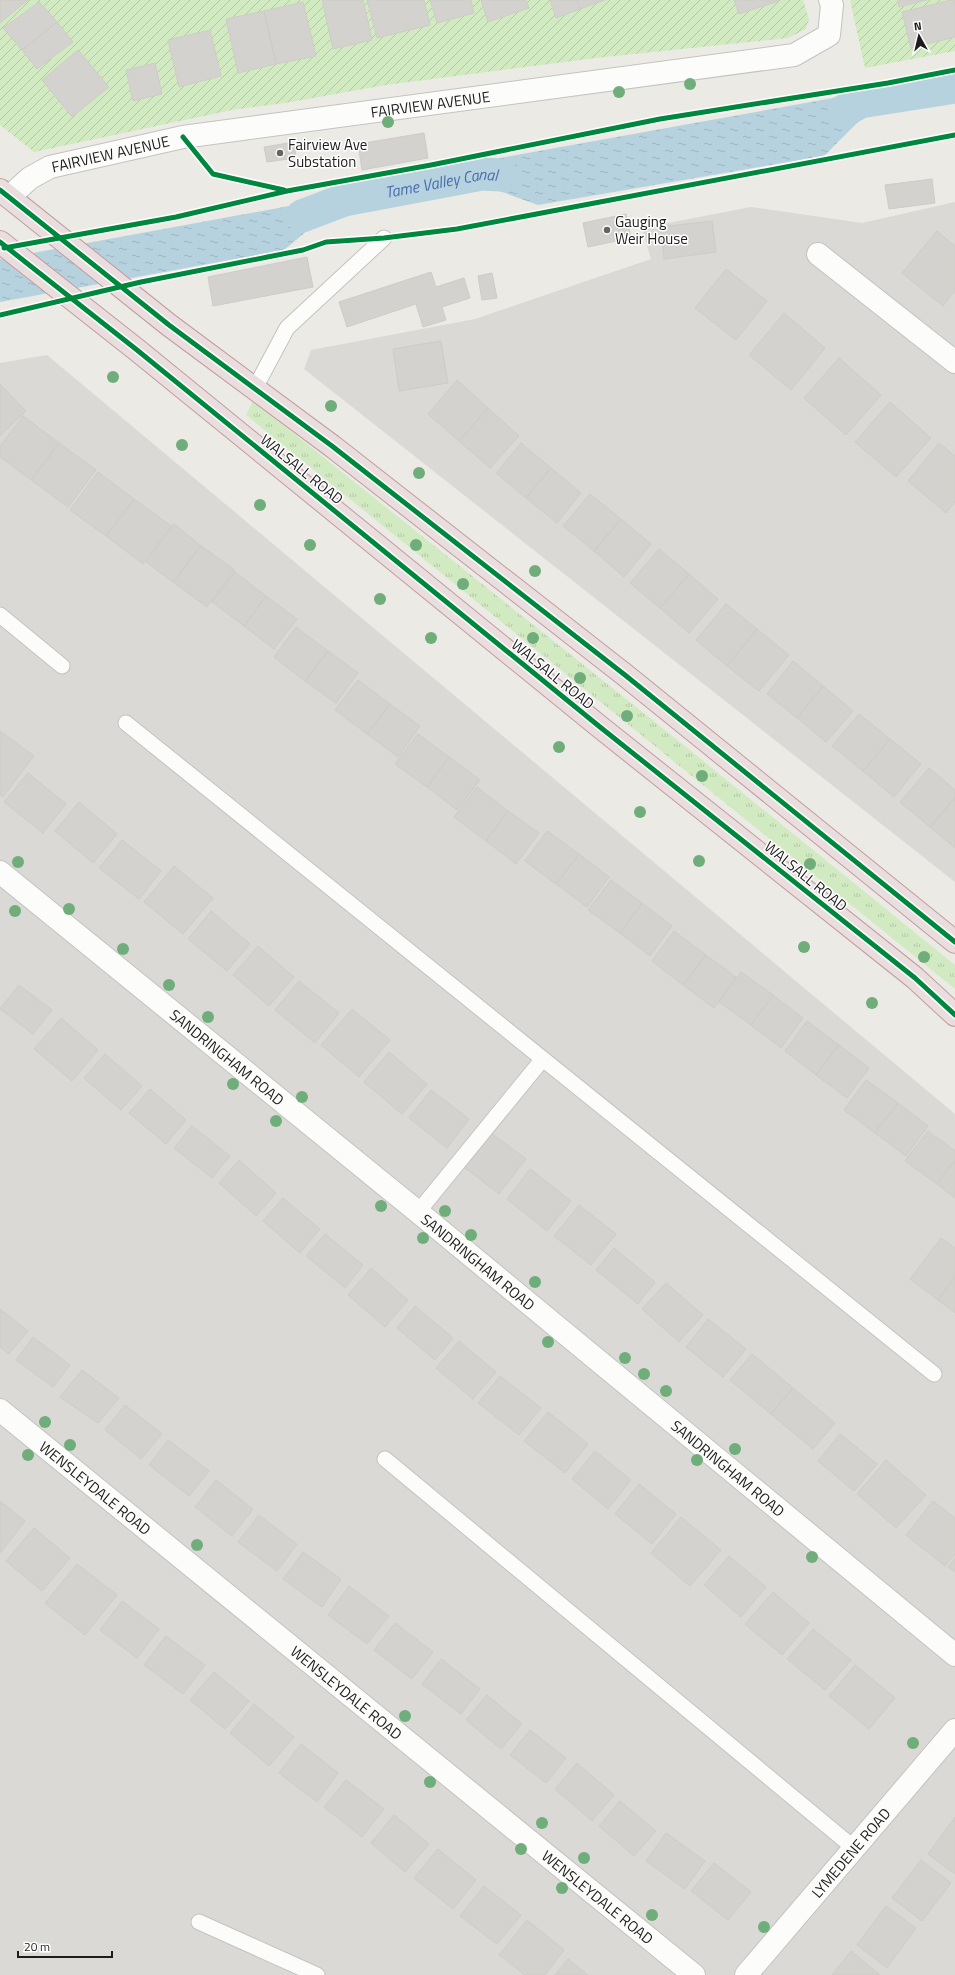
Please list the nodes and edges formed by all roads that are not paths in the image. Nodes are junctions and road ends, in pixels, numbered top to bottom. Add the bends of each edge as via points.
1 (831, 2) edge
2 (4, 193) edge
3 (384, 238) dead end
4 (0, 242) edge
5 (818, 254) dead end
6 (955, 362) edge
7 (255, 388) junction
8 (0, 615) edge
9 (62, 666) dead end
10 (126, 723) dead end
11 (0, 872) edge
12 (955, 942) edge
13 (955, 1015) edge
14 (542, 1060) junction
15 (418, 1212) junction
16 (934, 1374) dead end
17 (0, 1410) edge
18 (385, 1459) dead end
19 (955, 1655) edge
20 (955, 1730) edge
21 (854, 1848) junction
22 (199, 1922) dead end
23 (317, 1975) edge
24 (694, 1975) edge
25 (746, 1975) edge

1 - 2 street, FAIRVIEW AVENUE via 829,35 794,55 183,137 50,167
2 - 7 highway via 169,325
3 - 7 lane via 287,328
4 - 13 highway, WALSALL ROAD via 915,978
5 - 6 street
7 - 12 highway via 625,675
8 - 9 lane
10 - 14 lane
11 - 15 street, SANDRINGHAM ROAD
14 - 15 lane
14 - 16 lane
15 - 19 street, SANDRINGHAM ROAD
17 - 24 street, WENSLEYDALE ROAD
18 - 21 lane
20 - 21 street, LYMEDENE ROAD
21 - 25 street, LYMEDENE ROAD
22 - 23 lane

